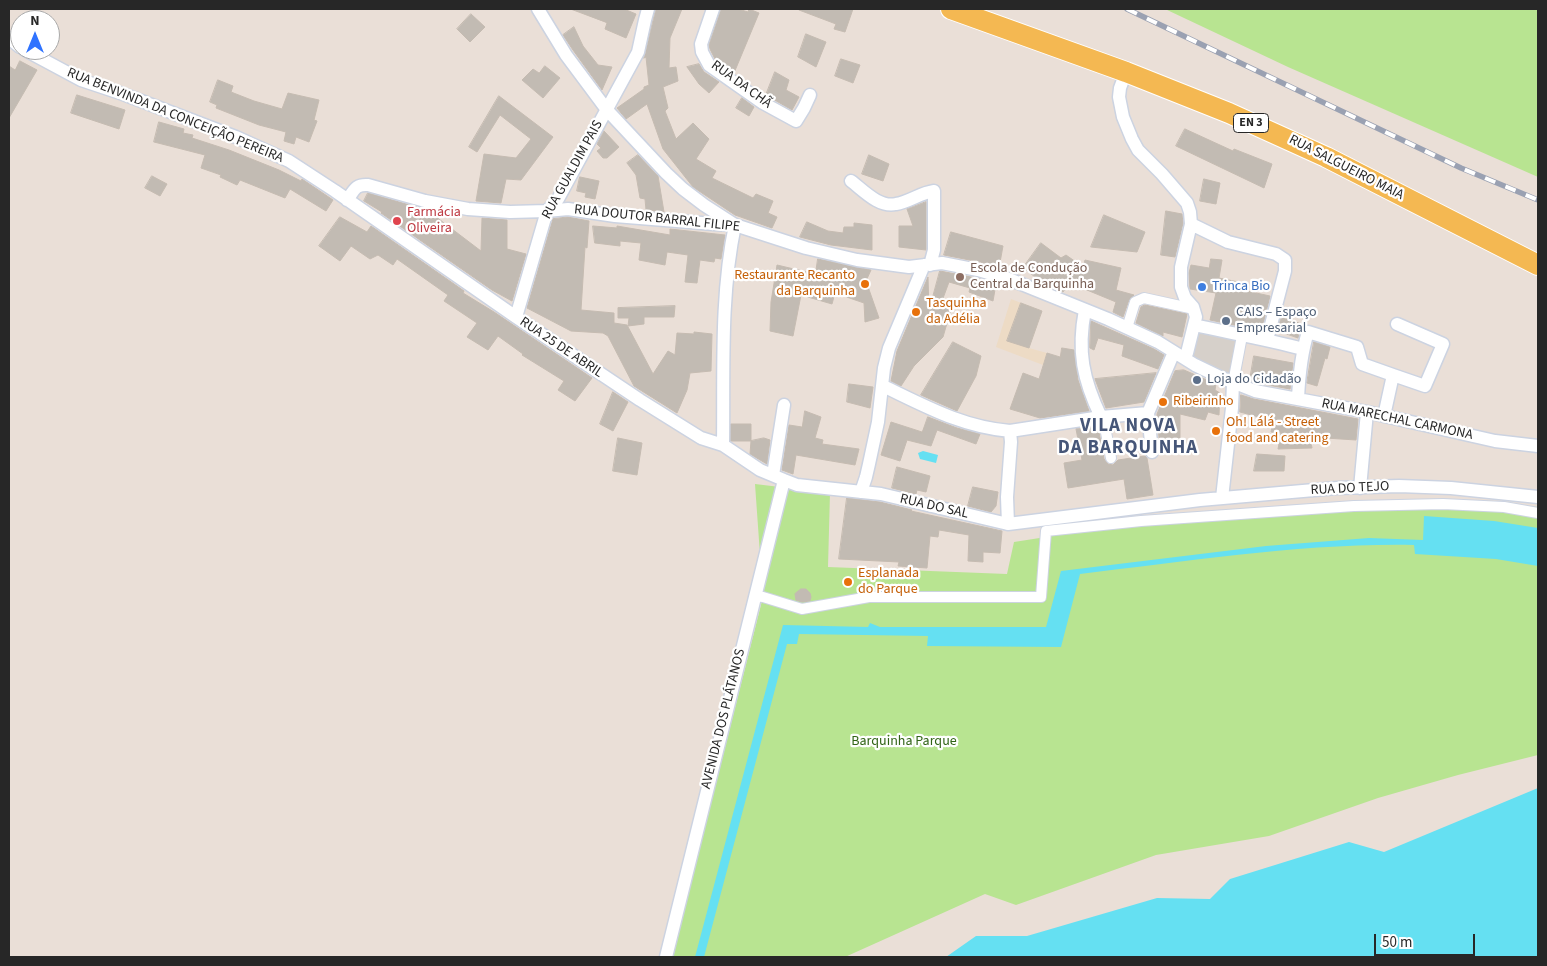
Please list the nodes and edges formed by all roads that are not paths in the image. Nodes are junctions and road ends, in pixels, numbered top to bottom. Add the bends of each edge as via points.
1 (538, 9) edge
2 (713, 9) edge
3 (951, 9) edge
4 (646, 15) edge
5 (44, 60) edge
6 (1126, 72) junction
7 (810, 95) dead end
8 (607, 110) junction
9 (851, 181) dead end
10 (347, 200) junction
11 (547, 212) junction
12 (1191, 224) junction
13 (735, 225) junction
14 (927, 265) junction
15 (1538, 265) edge
16 (1085, 310) junction
17 (1194, 310) junction
18 (516, 317) junction
19 (1397, 324) dead end
20 (1194, 325) junction
21 (1127, 328) junction
22 (1242, 336) junction
23 (1267, 340) junction
24 (1303, 349) junction
25 (1178, 354) junction
26 (1393, 375) junction
27 (1233, 383) junction
28 (883, 386) junction
29 (1298, 399) junction
30 (784, 405) dead end
31 (1367, 412) junction
32 (1148, 413) junction
33 (1384, 416) junction
34 (1102, 417) junction
35 (1010, 431) junction
36 (723, 444) junction
37 (1538, 446) edge
38 (1152, 452) dead end
39 (1111, 458) dead end
40 (778, 478) junction
41 (1360, 488) junction
42 (860, 492) junction
43 (1538, 497) edge
44 (1222, 498) junction
45 (1538, 512) edge
46 (1008, 524) junction
47 (755, 596) junction
48 (666, 957) edge

1 - 8 street via 566,55
2 - 7 street, RUA DA CHÃ via 701,44 709,65 763,103 796,121
3 - 6 main road, RUA SALGUEIRO MAIA / EN 3
4 - 8 street, RUA GUALDIM PAIS via 638,52
5 - 10 street, RUA BENVINDA DA CONCEIÇÃO PEREIRA via 81,80 236,137 289,161
6 - 12 street via 1119,97 1127,127 1138,150 1187,203
6 - 15 main road, RUA SALGUEIRO MAIA / EN 3 via 1290,140
8 - 11 street, RUA GUALDIM PAIS via 558,199
8 - 13 street via 683,189
9 - 14 street via 879,202 894,205 934,191 934,250
10 - 11 street via 357,187 364,185 468,208
10 - 18 street, RUA 25 DE ABRIL
11 - 13 street, RUA DOUTOR BARRAL FILIPE via 568,210
11 - 18 street, RUA GUALDIM PAIS
12 - 17 street via 1181,267 1181,287
12 - 23 street via 1228,242 1276,254 1285,260
13 - 14 street, RUA DOUTOR BARRAL FILIPE via 806,248 857,260 908,267
13 - 36 street via 727,287
14 - 16 street, RUA MARECHAL CARMONA via 942,263 986,272
14 - 28 street via 889,348
16 - 21 street, RUA MARECHAL CARMONA
16 - 34 street via 1081,344 1083,366 1090,396
17 - 20 street
17 - 21 street via 1144,298 1134,302
18 - 36 street, RUA 25 DE ABRIL via 693,434
19 - 26 street via 1443,344 1425,386
20 - 22 street
20 - 25 street via 1186,353
21 - 25 street, RUA MARECHAL CARMONA
22 - 23 street
22 - 27 street
23 - 24 street
24 - 26 street via 1308,332 1356,346 1362,364
24 - 29 street
25 - 27 street, RUA MARECHAL CARMONA
25 - 32 street
26 - 33 street
27 - 29 street, RUA MARECHAL CARMONA via 1255,391
27 - 44 street
28 - 35 street via 949,418
28 - 42 street via 871,455
29 - 31 street, RUA MARECHAL CARMONA
30 - 40 street, AVENIDA DOS PLÁTANOS
31 - 33 street, RUA MARECHAL CARMONA
31 - 41 street
32 - 34 street
32 - 38 street
33 - 37 street, RUA MARECHAL CARMONA via 1495,441
34 - 35 street
34 - 39 street
35 - 46 street
36 - 40 street, RUA 25 DE ABRIL via 760,470
40 - 42 street, RUA DO SAL via 826,489
40 - 47 street, AVENIDA DOS PLÁTANOS
41 - 43 street, RUA DO TEJO via 1451,488
41 - 44 street, RUA DO TEJO
42 - 46 street, RUA DO SAL
44 - 46 street, RUA DO TEJO
45 - 47 street via 1443,504 1354,506 1131,522 1046,532 1041,597 869,597 802,609
47 - 48 street, AVENIDA DOS PLÁTANOS

